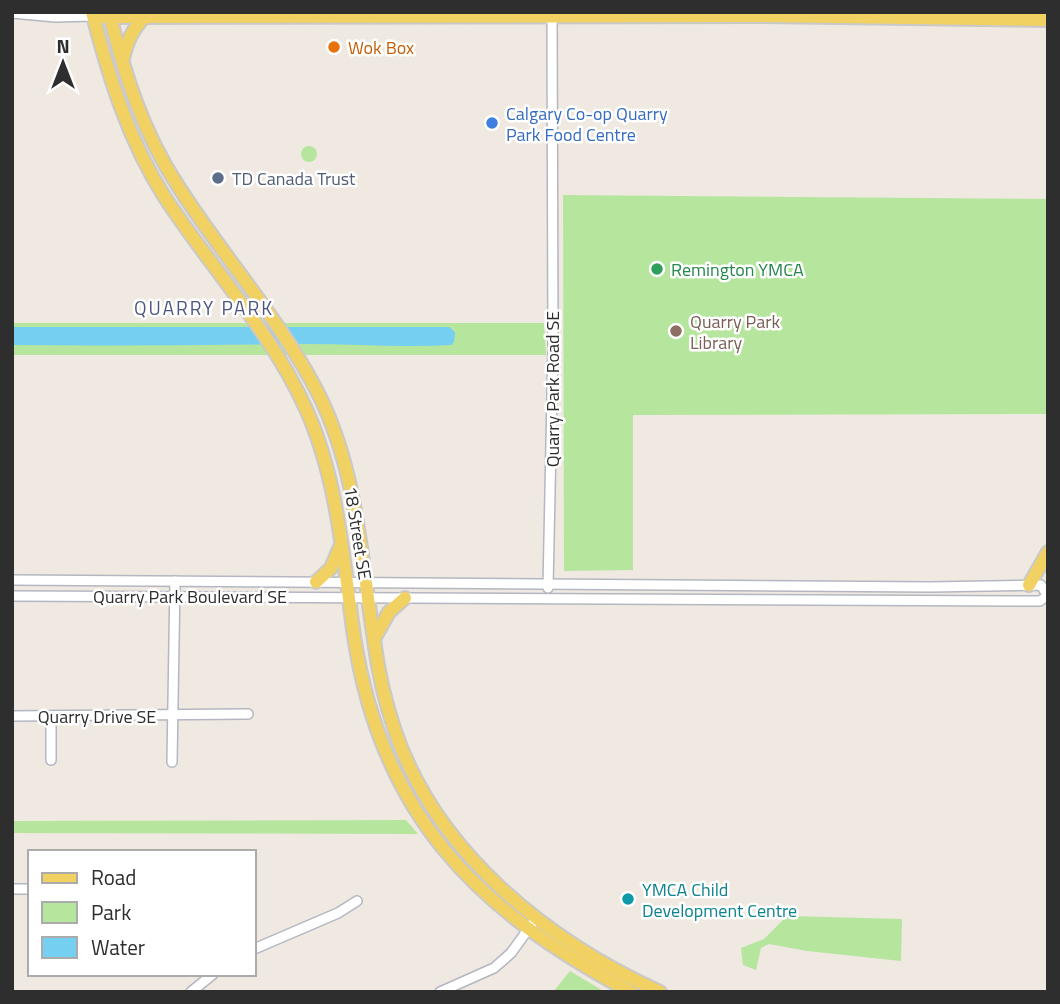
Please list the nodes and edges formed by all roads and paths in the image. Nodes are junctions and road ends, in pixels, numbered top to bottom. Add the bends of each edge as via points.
1 (12, 13) edge
2 (93, 14) edge
3 (110, 15) edge
4 (552, 15) edge
5 (144, 17) junction
6 (1048, 20) edge
7 (123, 63) junction
8 (342, 540) junction
9 (1048, 552) edge
10 (12, 580) edge
11 (175, 581) junction
12 (316, 582) junction
13 (347, 582) junction
14 (548, 585) junction
15 (1029, 585) junction
16 (753, 586) junction
17 (368, 590) junction
18 (173, 595) junction
19 (1047, 595) edge
20 (12, 596) edge
21 (350, 597) junction
22 (405, 598) junction
23 (549, 599) junction
24 (753, 600) junction
25 (373, 639) junction
26 (248, 714) dead end
27 (12, 716) edge
28 (51, 716) junction
29 (173, 716) junction
30 (51, 760) dead end
31 (172, 762) dead end
32 (357, 901) dead end
33 (536, 918) junction
34 (527, 930) junction
35 (256, 948) edge
36 (211, 976) edge
37 (191, 992) edge
38 (440, 992) edge
39 (631, 992) edge
40 (660, 992) edge

1 - 2 street
2 - 3 main road
2 - 8 main road, 18 Street SE via 117,102 146,165 278,358 306,408 328,472
3 - 5 main road
3 - 7 main road, 18 Street SE
4 - 5 main road
4 - 6 main road
4 - 14 street, Quarry Park Road SE
5 - 7 main road via 127,41
7 - 17 main road, 18 Street SE via 140,114 177,185 300,359 320,397 345,461
8 - 12 main road via 335,562
8 - 13 main road, 18 Street SE
9 - 15 main road
10 - 11 street, Quarry Park Boulevard SE
11 - 12 street, Quarry Park Boulevard SE
11 - 18 street, Quarry Drive SE
12 - 13 street, Quarry Park Boulevard SE
13 - 17 street, Quarry Park Boulevard SE
13 - 21 main road, 18 Street SE
14 - 16 street
14 - 17 street
14 - 23 street, Quarry Park Road SE
15 - 16 street
15 - 19 street via 1041,586
16 - 24 street
17 - 21 street, Quarry Park Boulevard SE
17 - 22 street
17 - 25 main road, 18 Street SE
18 - 20 street, Quarry Park Boulevard SE
18 - 21 street, Quarry Park Boulevard SE
18 - 29 street, Quarry Drive SE
19 - 24 street via 1040,601
21 - 34 main road, 18 Street SE via 367,701 398,779 457,865
22 - 23 street
22 - 25 main road via 388,612
23 - 24 street
25 - 33 main road, 18 Street SE via 395,733 428,799 475,863
26 - 29 street
27 - 28 street, Quarry Drive SE
28 - 29 street, Quarry Drive SE
28 - 30 street
29 - 31 street
32 - 35 street
33 - 34 street
33 - 40 main road, 18 Street SE via 603,963
34 - 38 street via 494,968
34 - 39 main road, 18 Street SE
36 - 37 street

